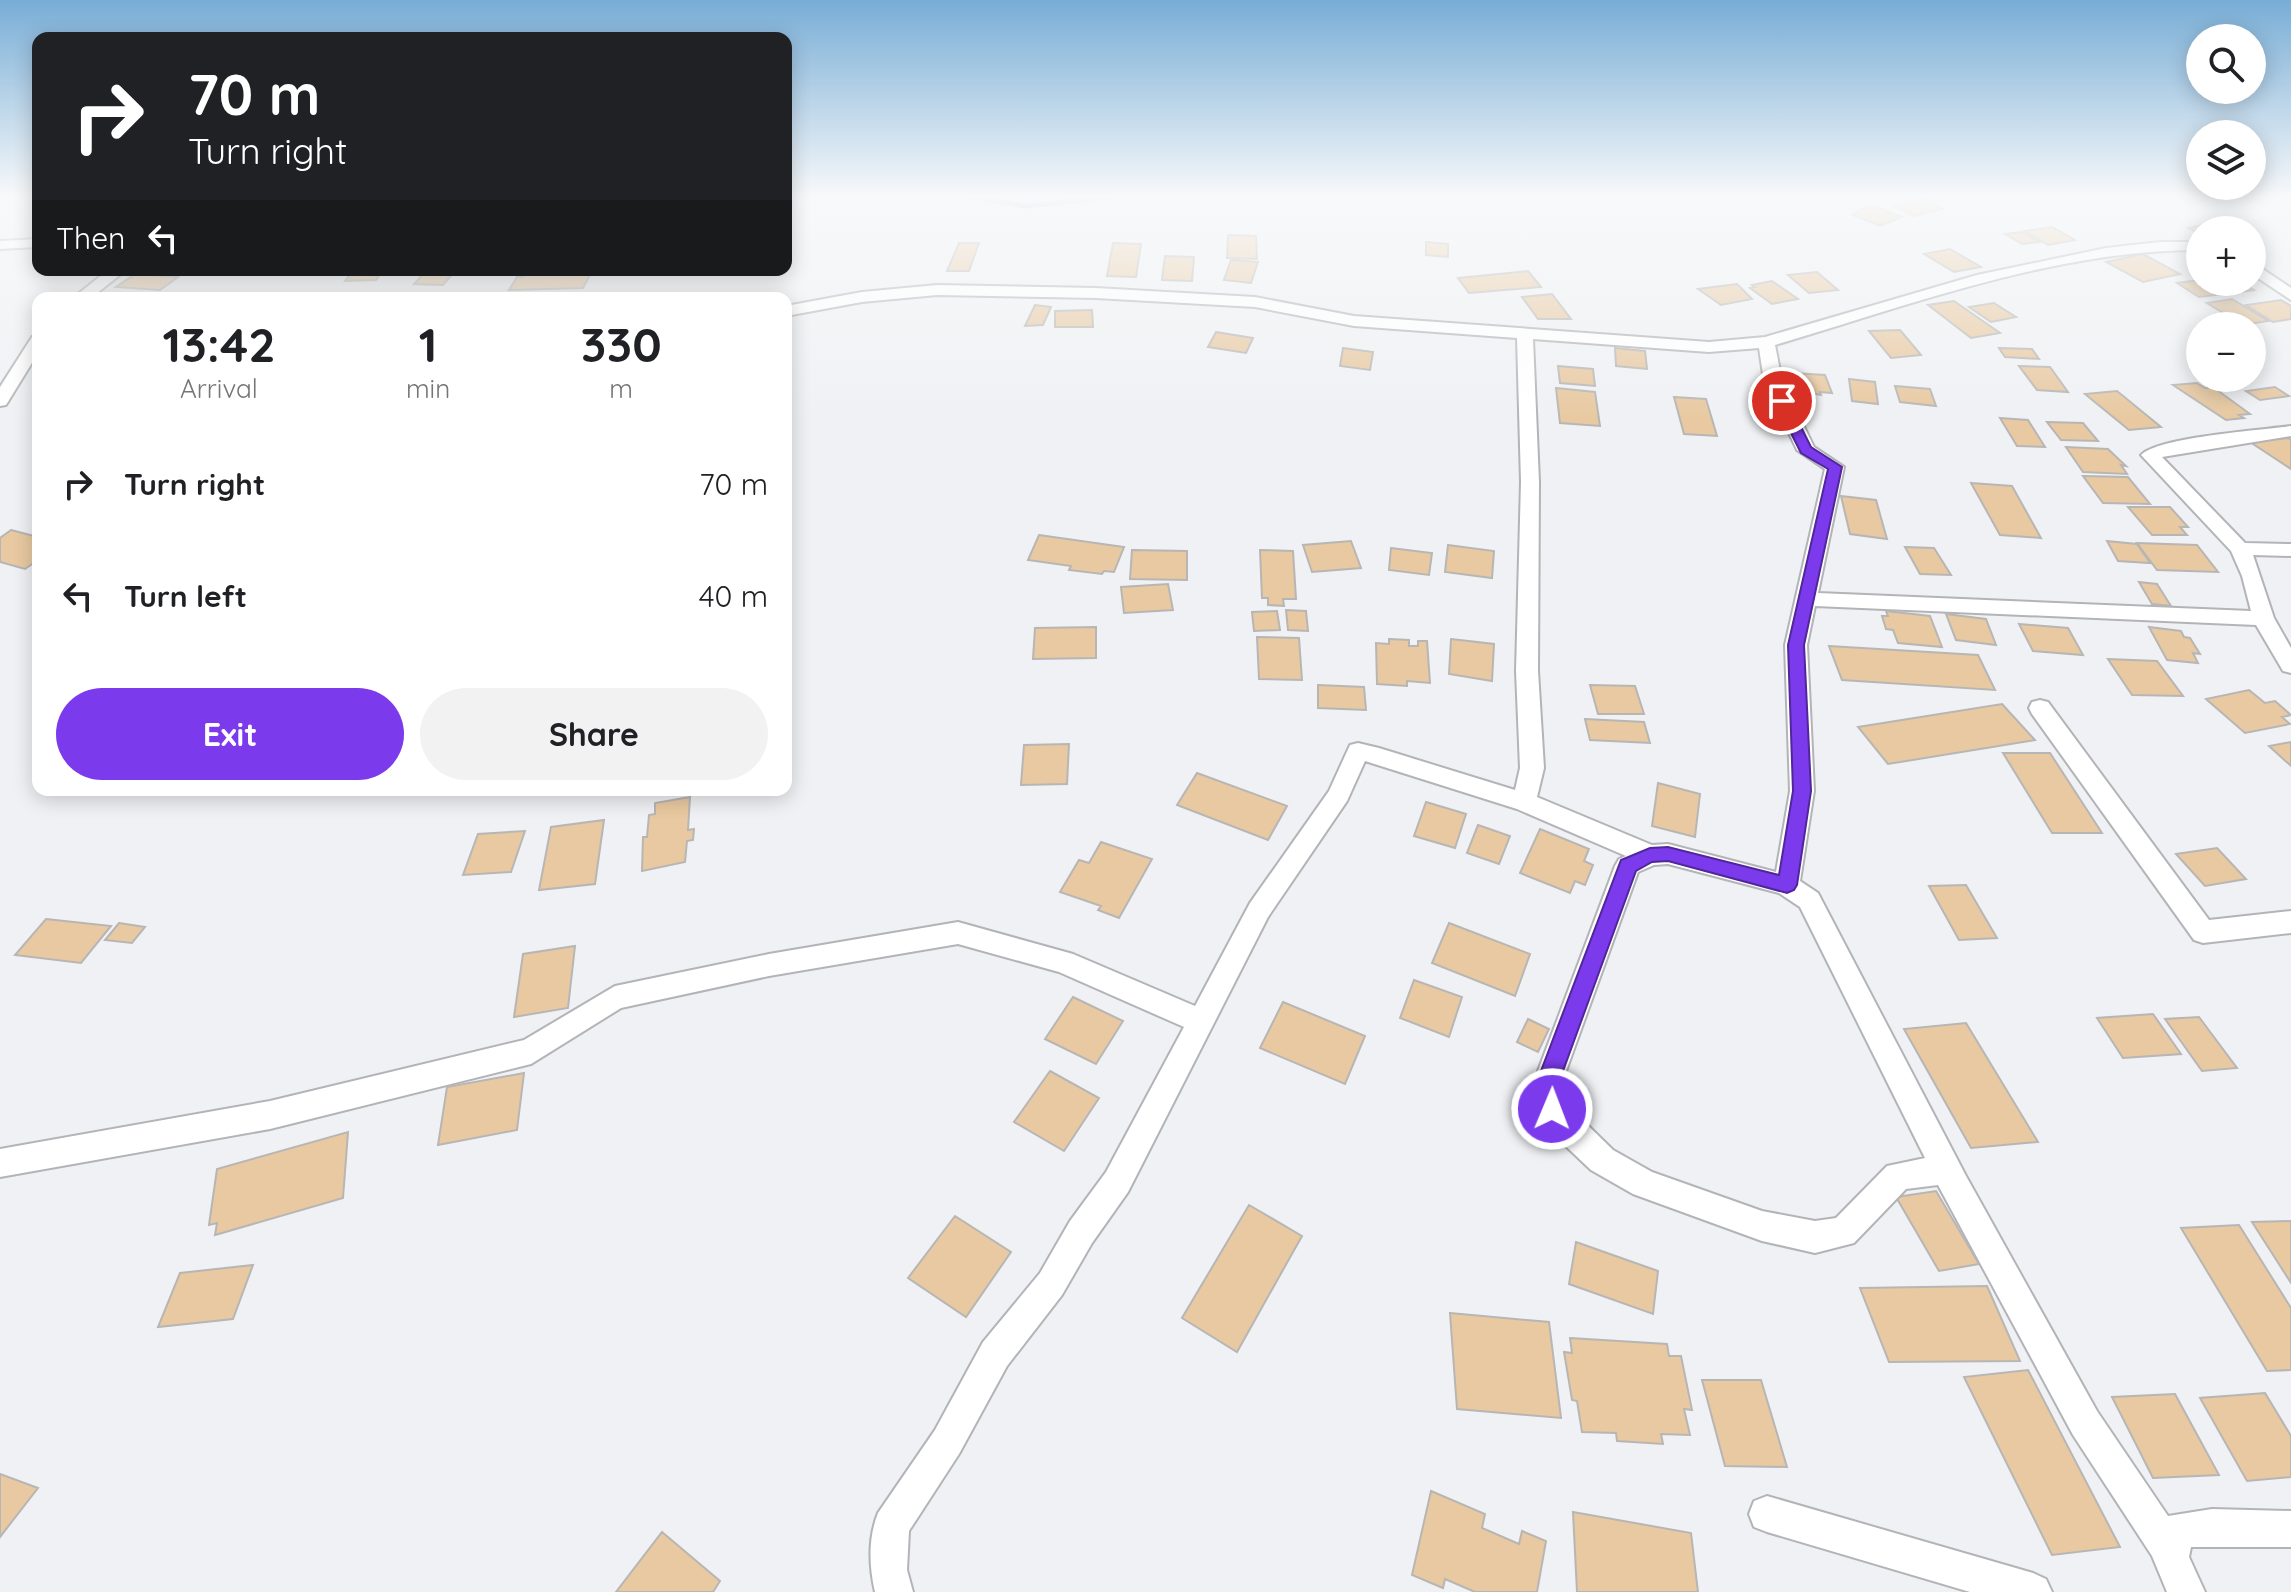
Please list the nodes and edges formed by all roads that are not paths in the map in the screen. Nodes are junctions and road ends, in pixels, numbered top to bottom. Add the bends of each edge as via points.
1 (2022, 270) edge
2 (110, 276) edge
3 (2266, 277) edge
4 (89, 292) edge
5 (2291, 295) edge
6 (792, 310) edge
7 (1525, 333) junction
8 (1766, 342) junction
9 (32, 350) edge
10 (0, 401) edge
11 (2291, 431) edge
12 (2240, 549) junction
13 (2291, 550) edge
14 (1805, 599) junction
15 (2263, 618) junction
16 (2291, 666) edge
17 (2040, 708) dead end
18 (1524, 802) junction
19 (1650, 855) junction
20 (1787, 885) junction
21 (2291, 922) edge
22 (1200, 1021) junction
23 (0, 1163) edge
24 (1946, 1169) junction
25 (1767, 1514) dead end
26 (2291, 1529) edge
27 (2172, 1554) junction
28 (894, 1592) edge
29 (2033, 1592) edge
30 (2186, 1592) edge

1 - 8 street
2 - 4 street
3 - 5 street
6 - 7 street via 937,290 1096,293 1255,302 1354,321
7 - 8 street via 1709,347
7 - 18 street via 1532,768
8 - 14 street via 1773,381 1806,450 1835,467
9 - 10 street
11 - 12 street via 2150,455
12 - 13 street
12 - 15 street
14 - 15 street
14 - 20 street via 1796,645 1802,791
15 - 16 street
17 - 21 street via 2203,932
18 - 19 street
18 - 22 street via 1358,751 1339,795 1259,910
19 - 20 street via 1668,854
19 - 24 street via 1628,866 1552,1071 1552,1109 1564,1125 1602,1160 1644,1184 1762,1226 1815,1237 1843,1232 1898,1176
20 - 24 street via 1809,900
22 - 23 street via 1064,962 958,933 615,998 531,1051 270,1115
22 - 28 street via 1117,1182 1051,1284 995,1354 947,1442 891,1526 888,1570
24 - 27 street via 2085,1423
25 - 29 street
26 - 27 street via 2177,1530
27 - 30 street

